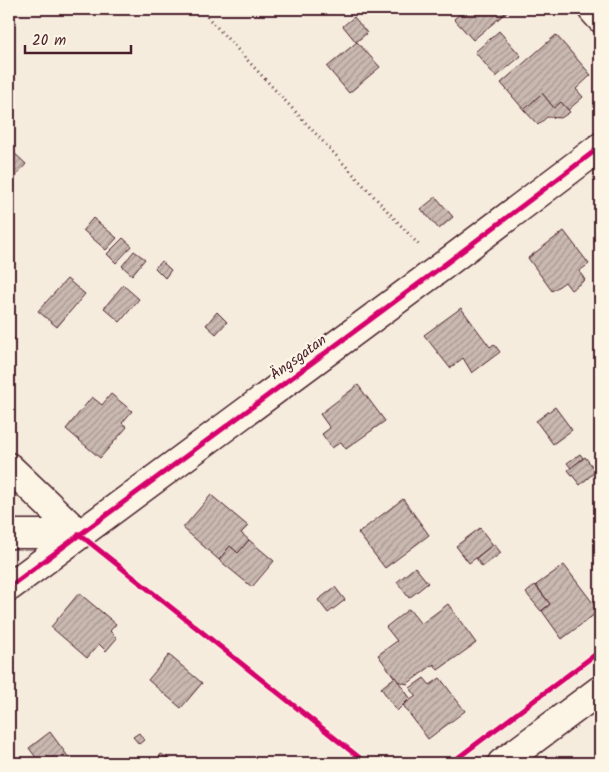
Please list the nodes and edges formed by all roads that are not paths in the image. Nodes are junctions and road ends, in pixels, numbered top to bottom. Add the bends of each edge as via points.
1 (592, 9) edge
2 (600, 18) edge
3 (600, 147) edge
4 (9, 467) edge
5 (9, 534) edge
6 (78, 534) junction
7 (9, 587) edge
8 (600, 690) edge
9 (502, 763) edge

1 - 2 street
3 - 6 street, Ängsgatan
4 - 6 street
5 - 6 street
6 - 7 street, Ängsgatan
8 - 9 street

